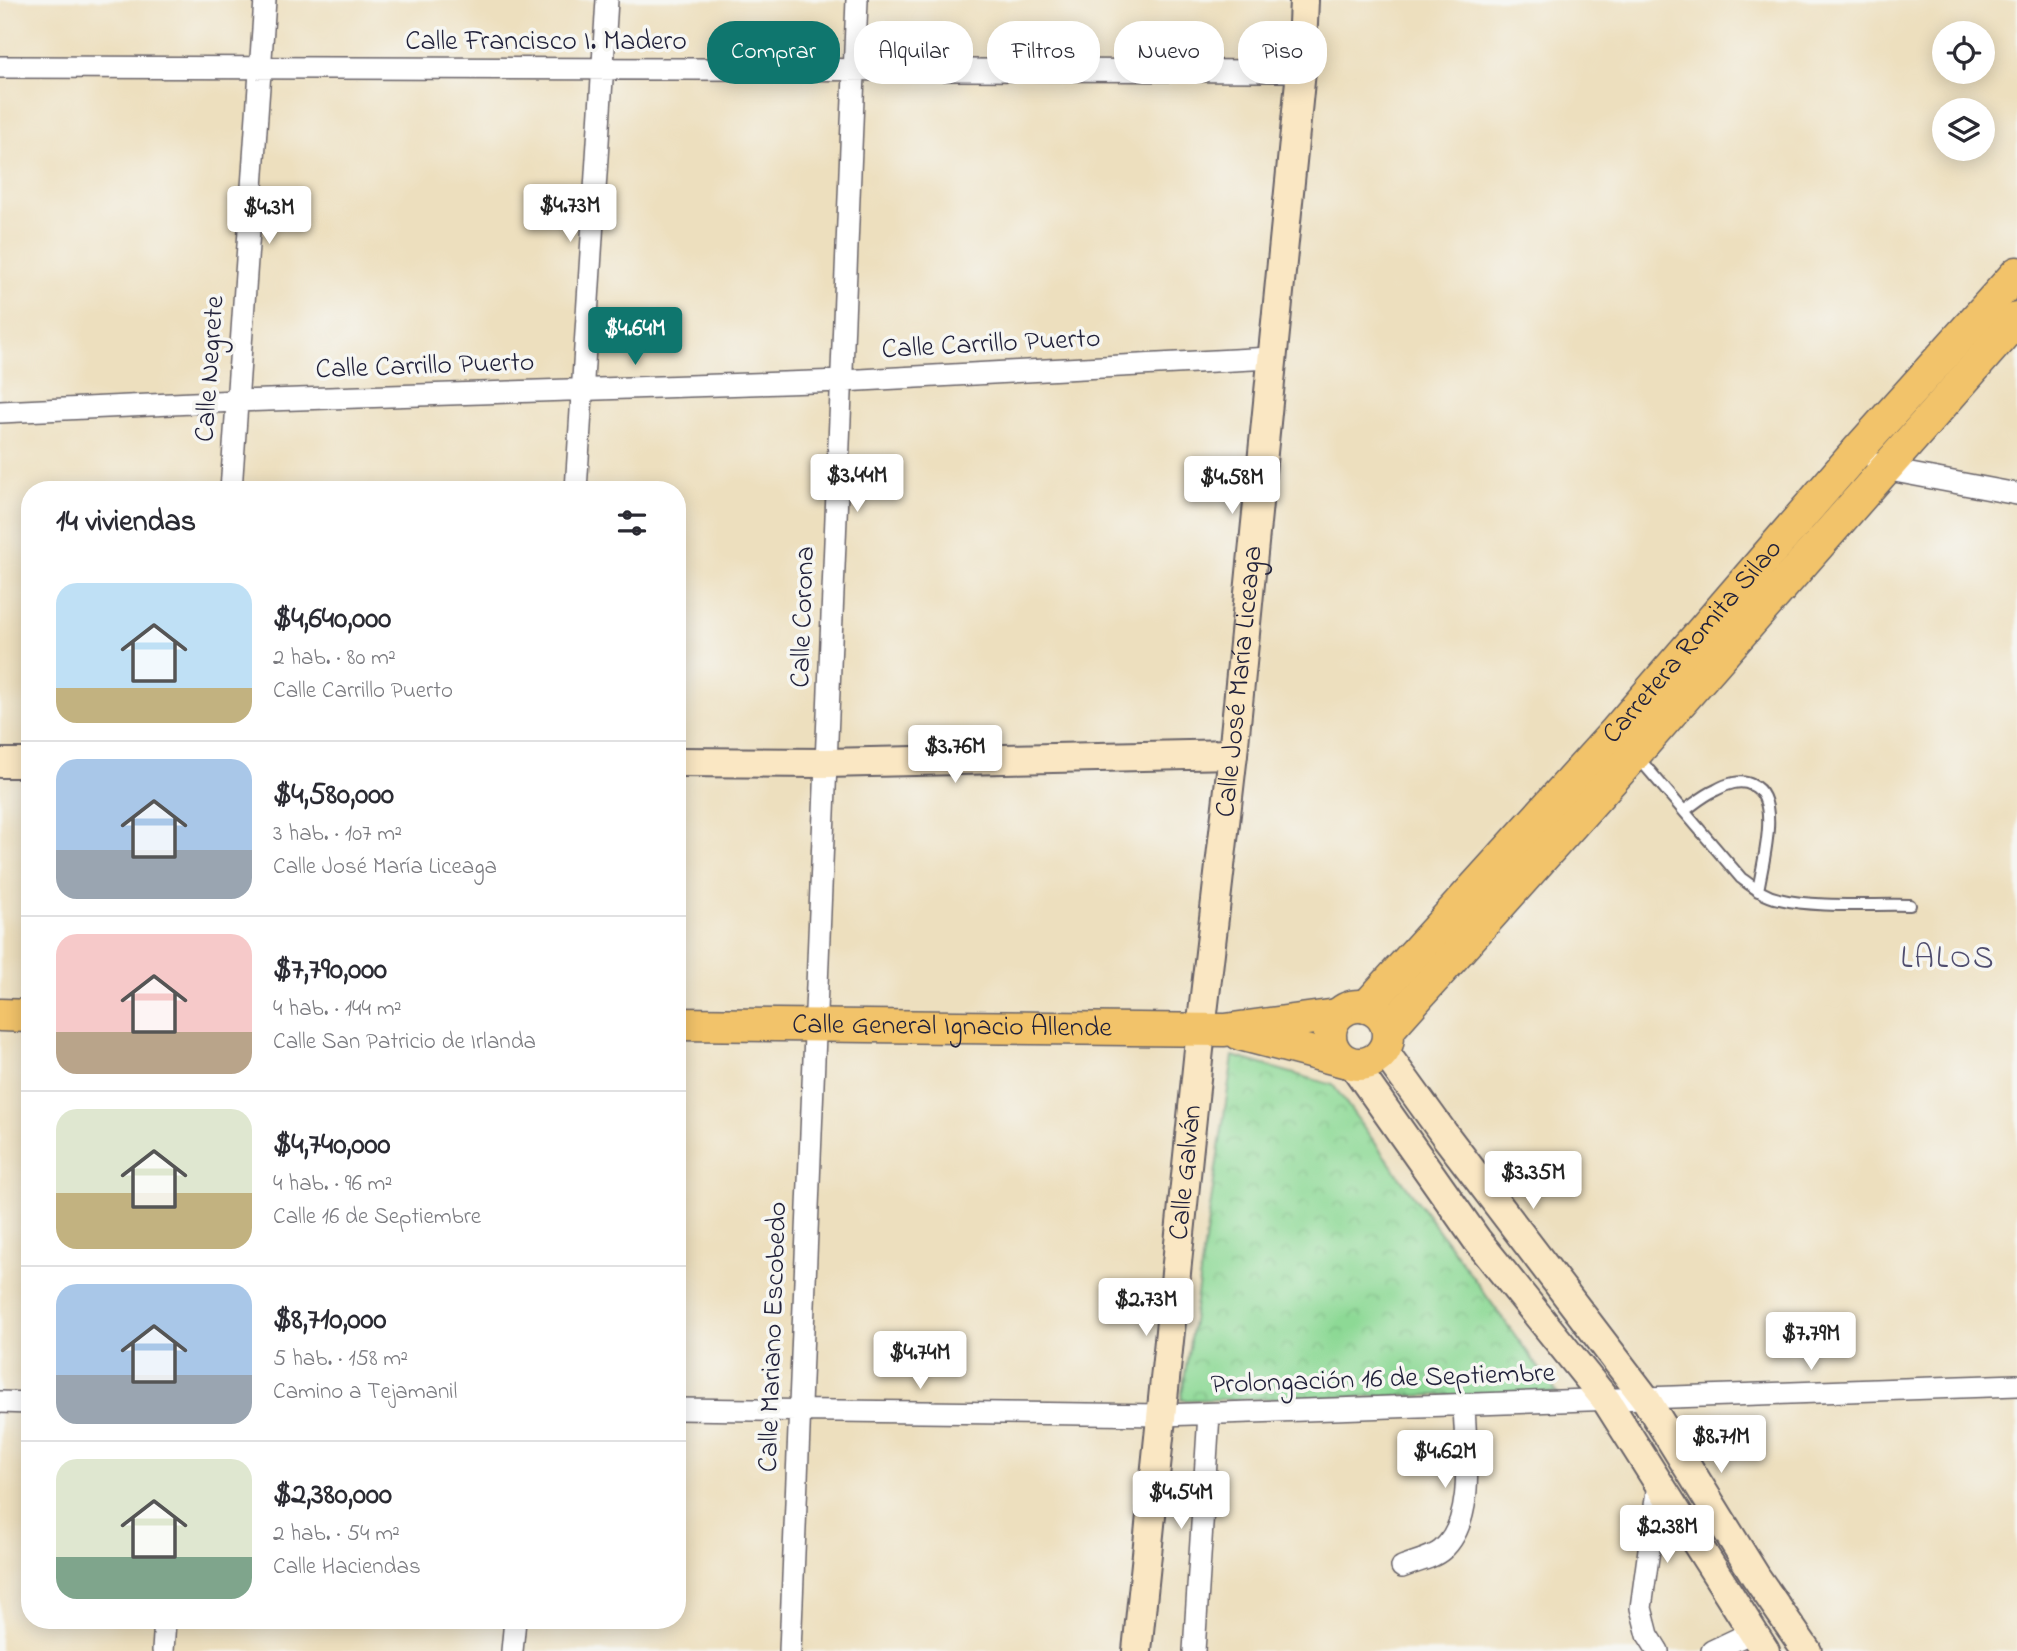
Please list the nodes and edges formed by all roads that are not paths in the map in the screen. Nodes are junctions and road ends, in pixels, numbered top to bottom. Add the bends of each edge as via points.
1 (265, 0) edge
2 (607, 0) edge
3 (857, 0) edge
4 (1304, 0) edge
5 (856, 21) edge
6 (1303, 21) edge
7 (0, 67) edge
8 (261, 68) junction
9 (602, 70) junction
10 (854, 71) edge
11 (973, 71) edge
12 (1238, 71) edge
13 (854, 84) edge
14 (1300, 84) edge
15 (2017, 273) edge
16 (2017, 319) edge
17 (1271, 358) junction
18 (842, 381) junction
19 (582, 390) junction
20 (236, 401) junction
21 (0, 412) edge
22 (1859, 449) junction
23 (1884, 469) junction
24 (232, 481) edge
25 (577, 481) edge
26 (2017, 494) edge
27 (1625, 743) junction
28 (1233, 754) junction
29 (686, 762) edge
30 (0, 763) edge
31 (21, 763) edge
32 (826, 764) junction
33 (1684, 811) junction
34 (1758, 891) junction
35 (1910, 905) dead end
36 (1352, 1011) junction
37 (0, 1016) edge
38 (21, 1016) edge
39 (686, 1024) edge
40 (816, 1026) junction
41 (1213, 1030) junction
42 (1386, 1040) junction
43 (1349, 1063) junction
44 (2017, 1385) edge
45 (1645, 1398) junction
46 (1606, 1400) junction
47 (0, 1402) edge
48 (21, 1403) edge
49 (1464, 1405) junction
50 (686, 1409) edge
51 (799, 1411) junction
52 (1209, 1414) junction
53 (1163, 1415) junction
54 (1658, 1484) junction
55 (1402, 1567) dead end
56 (164, 1629) edge
57 (513, 1629) edge
58 (1758, 1641) edge
59 (163, 1651) edge
60 (512, 1651) edge
61 (790, 1651) edge
62 (1137, 1651) edge
63 (1194, 1651) edge
64 (1658, 1651) edge
65 (1712, 1651) edge
66 (1807, 1651) edge

1 - 8 street, Calle Negrete
2 - 9 street
3 - 5 street, Calle Corona
4 - 6 street, Calle José María Liceaga
7 - 8 street, Calle Francisco I. Madero
8 - 9 street, Calle Francisco I. Madero
8 - 20 street, Calle Negrete
9 - 10 street, Calle Francisco I. Madero
9 - 19 street
11 - 12 street, Calle Francisco I. Madero
13 - 18 street, Calle Corona
14 - 17 street, Calle José María Liceaga
15 - 22 main road, Carretera Romita Silao
16 - 23 main road, Carretera Romita Silao
17 - 18 street, Calle Carrillo Puerto
17 - 28 street, Calle José María Liceaga
18 - 19 street, Calle Carrillo Puerto
18 - 32 street, Calle Corona
19 - 20 street, Calle Carrillo Puerto
19 - 25 street
20 - 21 street, Calle Carrillo Puerto
20 - 24 street, Calle Negrete
22 - 23 street
22 - 27 main road, Carretera Romita Silao
23 - 26 street
23 - 27 main road, Carretera Romita Silao
27 - 33 lane
27 - 36 main road, Carretera Romita Silao
27 - 42 main road, Carretera Romita Silao
28 - 32 street
28 - 41 street, Calle José María Liceaga
29 - 32 street
30 - 31 street
32 - 40 street, Calle Corona
33 - 34 lane via 1741,878
33 - 34 lane via 1730,784 1747,782 1761,788 1769,816
34 - 35 lane via 1805,903
36 - 41 main road, Calle General Ignacio Allende
36 - 42 main road via 1376,1011 1384,1019
36 - 43 main road via 1332,1024 1329,1034 1336,1054
37 - 38 main road
39 - 40 main road, Calle General Ignacio Allende
40 - 41 main road, Calle General Ignacio Allende
40 - 51 street, Calle Mariano Escobedo
41 - 43 main road, Calle General Ignacio Allende
41 - 53 street, Calle Galván
42 - 43 main road via 1376,1060
42 - 45 street via 1444,1134
43 - 46 street via 1477,1240
44 - 45 street, Prolongación 16 de Septiembre
45 - 46 street, Prolongación 16 de Septiembre
45 - 66 street
46 - 49 street, Prolongación 16 de Septiembre
46 - 54 street
47 - 48 street
49 - 52 street, Prolongación 16 de Septiembre
49 - 55 street via 1466,1490 1461,1523 1442,1551
50 - 51 street, Prolongación 16 de Septiembre
51 - 53 street, Prolongación 16 de Septiembre
51 - 61 street, Calle Mariano Escobedo
52 - 53 street, Prolongación 16 de Septiembre
52 - 63 street
53 - 62 street, Calle Galván
54 - 58 street
54 - 64 street via 1641,1608
56 - 59 street
57 - 60 street
58 - 65 street

